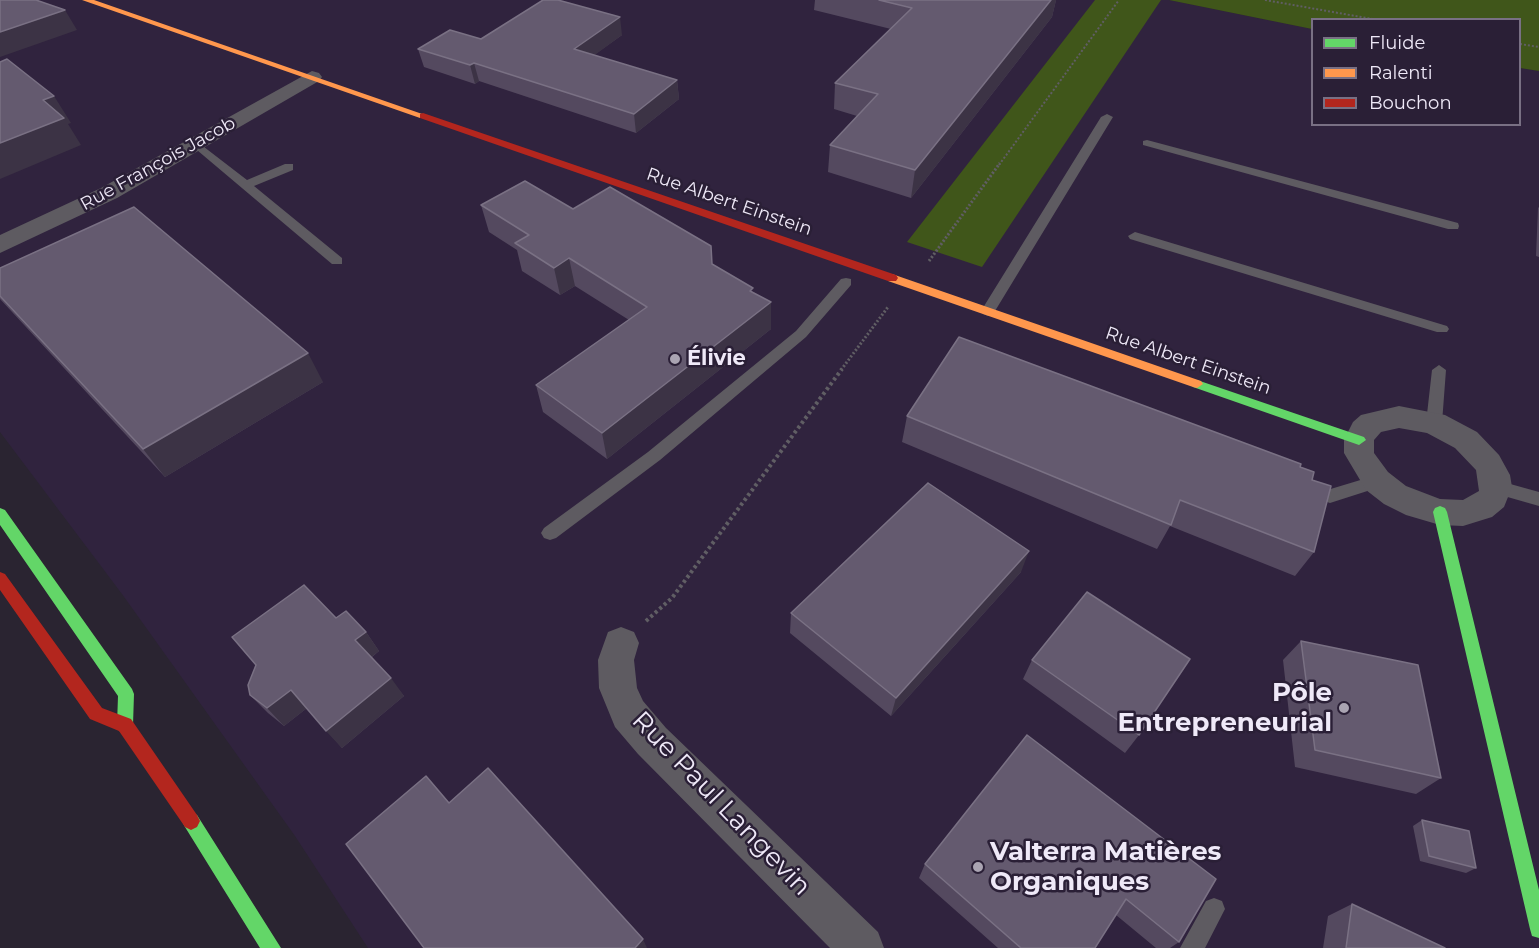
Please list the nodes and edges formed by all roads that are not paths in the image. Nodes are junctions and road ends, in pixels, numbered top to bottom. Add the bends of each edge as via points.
1 (86, 0) edge
2 (312, 77) junction
3 (1107, 117) dead end
4 (195, 143) junction
5 (1147, 143) dead end
6 (289, 167) dead end
7 (246, 185) junction
8 (1454, 226) dead end
9 (1135, 236) dead end
10 (0, 245) edge
11 (337, 261) dead end
12 (846, 282) dead end
13 (988, 311) junction
14 (1442, 329) dead end
15 (1439, 370) dead end
16 (1434, 423) junction
17 (1359, 440) junction
18 (1377, 481) junction
19 (1496, 487) junction
20 (1330, 496) edge
21 (1539, 499) edge
22 (1440, 512) junction
23 (0, 514) edge
24 (550, 533) dead end
25 (0, 578) edge
26 (621, 643) road end
27 (125, 725) junction
28 (1214, 909) edge
29 (1539, 929) edge
30 (271, 948) edge
31 (862, 948) edge
32 (1192, 948) edge

1 - 2 street, Rue Albert Einstein
2 - 4 street, Rue François Jacob
2 - 13 street, Rue Albert Einstein
3 - 13 lane
4 - 7 lane
4 - 10 street, Rue François Jacob via 109,193
5 - 8 lane
6 - 7 lane
7 - 11 lane
9 - 14 lane
12 - 24 lane via 801,334 654,456
13 - 17 street, Rue Albert Einstein
15 - 16 lane
16 - 17 street via 1384,418 1364,430
16 - 19 street via 1478,451 1491,469
17 - 18 street via 1359,453
18 - 20 lane
18 - 22 street via 1410,502
19 - 21 lane
19 - 22 street via 1492,498 1481,508 1463,513
22 - 29 street
23 - 27 street via 126,694
25 - 27 street via 96,714
26 - 31 street, Rue Paul Langevin via 616,660 618,688 629,714
27 - 30 street via 215,856
28 - 32 lane

